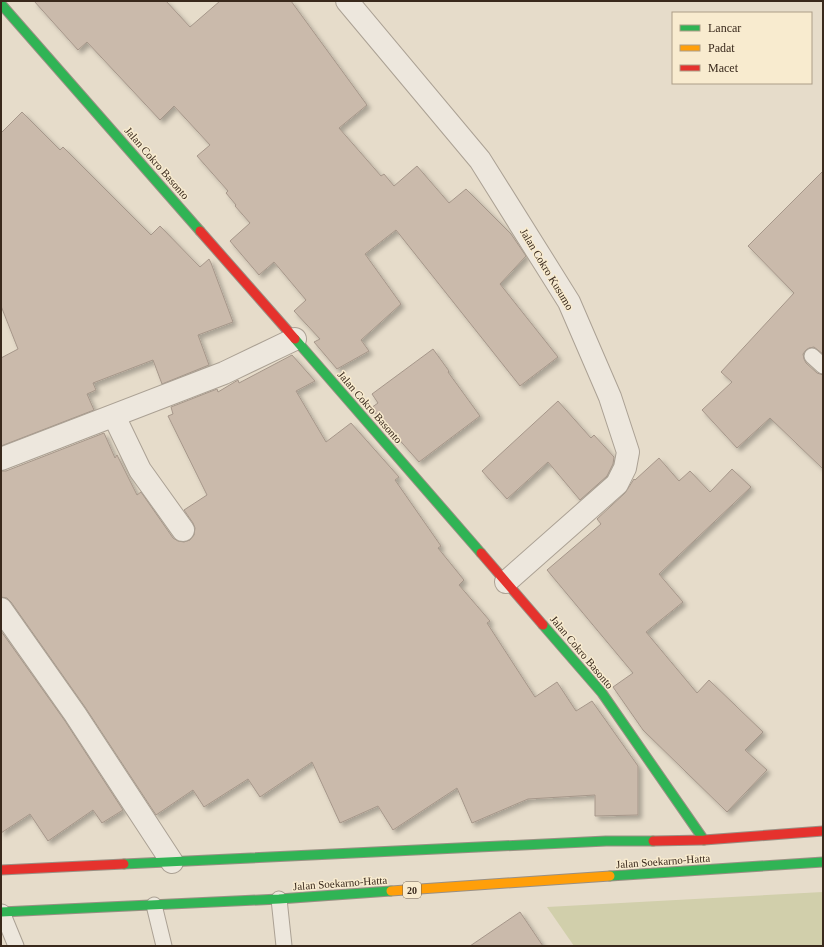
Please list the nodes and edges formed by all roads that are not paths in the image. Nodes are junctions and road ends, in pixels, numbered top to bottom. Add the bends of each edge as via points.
1 (347, 1) edge
2 (1, 4) edge
3 (295, 339) junction
4 (812, 356) dead end
5 (823, 366) edge
6 (114, 416) junction
7 (1, 459) edge
8 (183, 530) dead end
9 (506, 582) junction
10 (1, 609) edge
11 (823, 831) edge
12 (704, 840) junction
13 (172, 862) junction
14 (823, 862) edge
15 (1, 870) edge
16 (279, 899) junction
17 (154, 905) junction
18 (2, 912) edge
19 (16, 946) edge
20 (164, 946) edge
21 (284, 946) edge

1 - 9 street, Jalan Cokro Kusumo via 480,160 569,302 610,397 628,452 625,468 617,484
2 - 3 main road, Jalan Cokro Basonto
3 - 6 street via 224,373
3 - 9 main road, Jalan Cokro Basonto
4 - 5 lane
6 - 7 street
6 - 8 street via 140,470
9 - 12 main road, Jalan Cokro Basonto via 602,693
10 - 13 street via 75,714
11 - 12 main road, Jalan Soekarno-Hatta
12 - 13 main road, Jalan Soekarno-Hatta via 606,841
13 - 15 main road, Jalan Soekarno-Hatta
14 - 16 main road, Jalan Soekarno-Hatta / 20
16 - 17 main road, Jalan Soekarno-Hatta / 20
16 - 21 lane
17 - 18 main road, Jalan Soekarno-Hatta / 20
17 - 20 lane
18 - 19 lane

